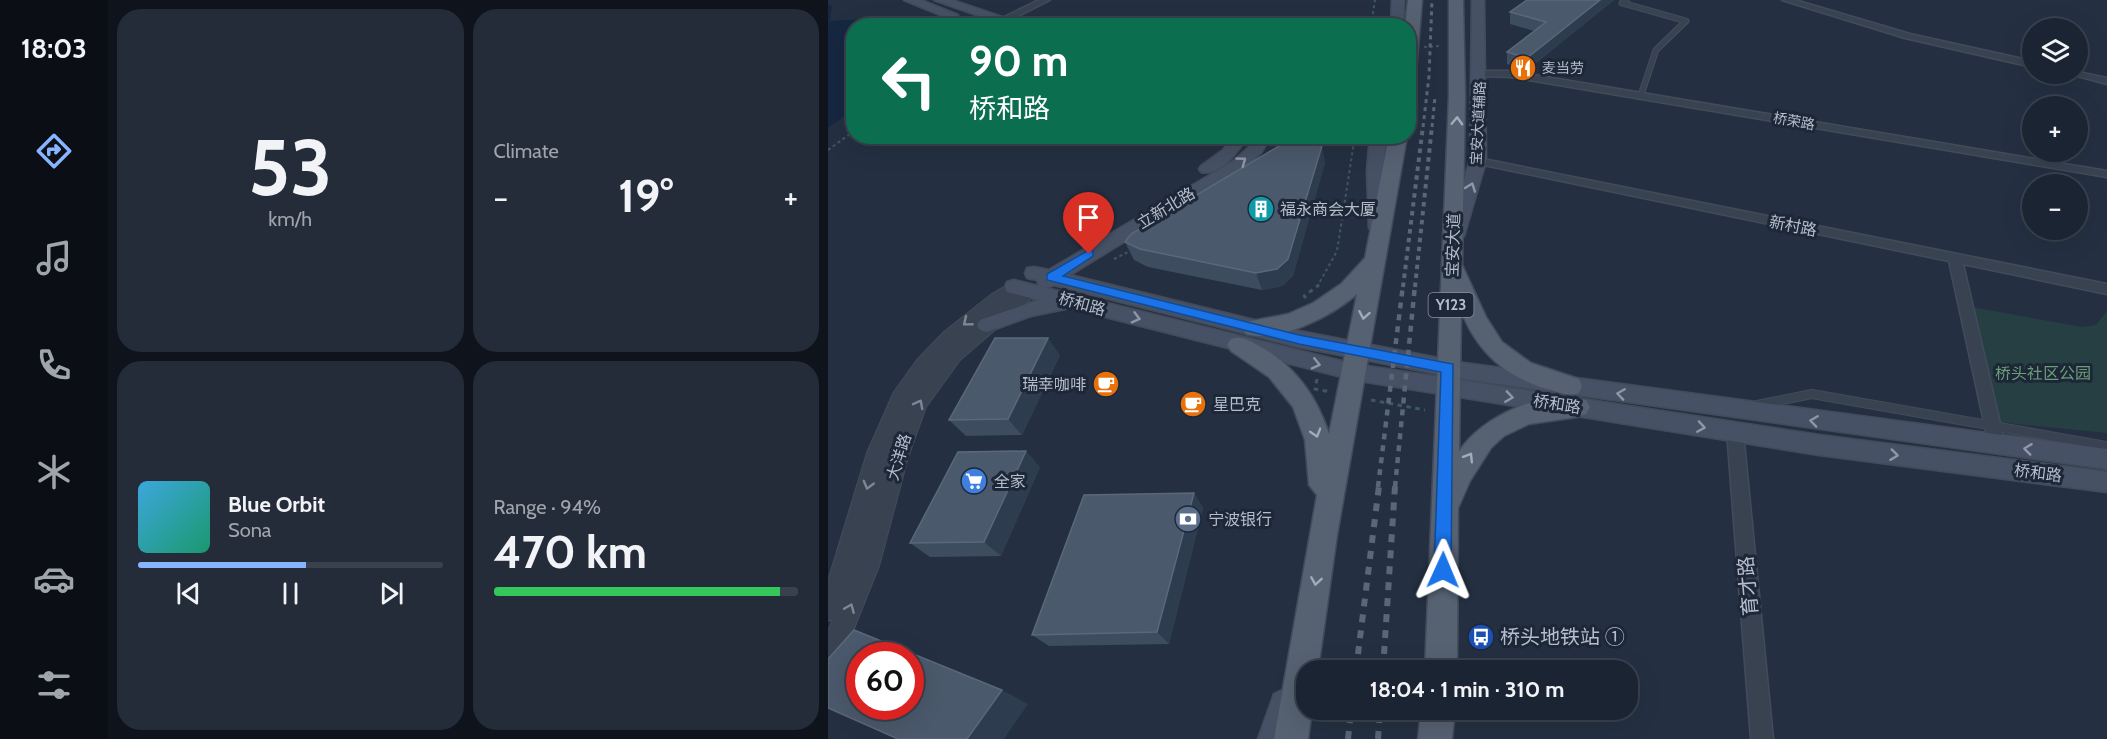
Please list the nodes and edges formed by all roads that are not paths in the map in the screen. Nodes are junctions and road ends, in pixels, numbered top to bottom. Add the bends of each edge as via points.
1 (910, 0) edge
2 (940, 0) edge
3 (1046, 0) edge
4 (1398, 0) edge
5 (1415, 0) edge
6 (1456, 0) edge
7 (1478, 0) edge
8 (1626, 0) edge
9 (1786, 0) edge
10 (962, 18) edge
11 (984, 18) edge
12 (1007, 18) edge
13 (1397, 18) edge
14 (1413, 18) edge
15 (2022, 62) edge
16 (1480, 74) junction
17 (2088, 77) edge
18 (2107, 81) edge
19 (1641, 95) junction
20 (1236, 144) edge
21 (1259, 144) edge
22 (1377, 144) edge
23 (1397, 144) edge
24 (1478, 161) junction
25 (2107, 174) edge
26 (1100, 247) junction
27 (1377, 249) junction
28 (1453, 252) junction
29 (1955, 259) junction
30 (1033, 282) junction
31 (2107, 289) edge
32 (1109, 292) junction
33 (1079, 303) junction
34 (987, 325) junction
35 (1247, 337) junction
36 (1356, 362) junction
37 (1448, 378) junction
38 (1574, 397) junction
39 (1734, 421) junction
40 (1995, 436) junction
41 (2107, 446) edge
42 (2107, 459) edge
43 (2107, 482) edge
44 (1444, 510) junction
45 (1323, 535) junction
46 (828, 609) edge
47 (1308, 627) junction
48 (1441, 660) edge
49 (828, 662) edge
50 (1438, 720) edge
51 (1441, 720) edge
52 (1273, 739) edge
53 (1291, 739) edge
54 (1435, 739) edge
55 (1443, 739) edge
56 (1762, 739) edge

1 - 10 main road
2 - 11 main road
3 - 12 street
4 - 13 main road
5 - 14 main road
28 -> 6 main road, 宝安大道
7 - 16 main road, 宝安大道辅路 / Y123
8 - 19 lane via 1622,3 1686,21 1656,50
9 - 15 street via 1908,36
16 - 19 street, 桥荣路 via 1511,74
16 - 24 main road, 宝安大道辅路 / Y123
17 - 18 street
19 - 25 street, 桥荣路
20 - 30 main road, 立新北路 via 1216,163
26 -> 21 main road, 立新北路 via 1238,165
22 - 27 main road
23 - 27 main road
28 -> 24 main road, 宝安大道辅路 / Y123
24 - 29 street, 新村路
26 - 30 main road, 立新北路
26 - 32 main road via 1093,269
27 - 35 main road via 1354,285 1328,306 1296,322
27 -> 36 main road
28 - 37 main road, 宝安大道 / Y123
28 - 38 main road via 1482,333 1502,357
29 - 31 street, 新村路
29 - 40 street
30 - 32 main road, 桥和路
30 - 33 main road, 桥和路
30 - 34 street, 大洋路
30 -> 46 street, 大洋路 via 964,324 939,348 901,397 880,446 850,552
32 - 35 main road, 桥和路
33 - 34 main road via 1028,309
33 -> 35 main road, 桥和路
49 -> 34 street, 大洋路 via 867,567 903,440 918,403 951,359
35 - 36 main road, 桥和路
35 -> 45 main road via 1281,372 1310,413 1323,458
36 - 37 main road, 桥和路
36 - 45 main road
37 - 38 main road, 桥和路
37 - 44 main road, 宝安大道
38 - 39 main road, 桥和路
44 -> 38 main road via 1467,460 1491,430
40 -> 39 main road, 桥和路
39 -> 43 main road, 桥和路
39 - 56 street, 育才路
40 - 41 lane
42 -> 40 main road, 桥和路
44 - 48 main road, 宝安大道
45 -> 47 main road
47 - 52 main road
47 - 53 main road
50 - 54 main road
51 - 55 main road

